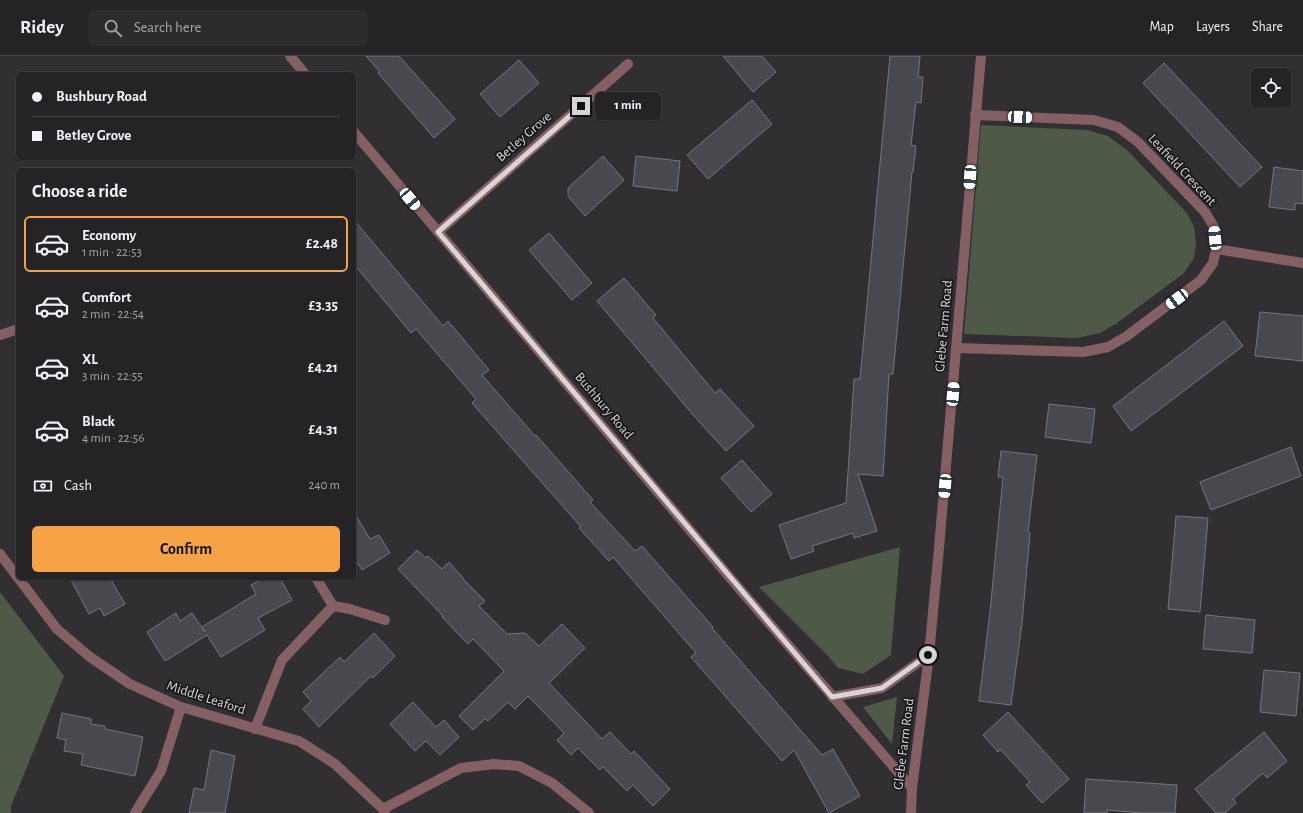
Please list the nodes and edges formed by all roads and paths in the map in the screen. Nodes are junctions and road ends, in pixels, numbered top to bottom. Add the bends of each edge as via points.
1 (290, 56) edge
2 (981, 56) edge
3 (628, 64) dead end
4 (303, 72) edge
5 (975, 115) junction
6 (356, 134) edge
7 (438, 232) junction
8 (1216, 249) junction
9 (1303, 263) edge
10 (16, 330) edge
11 (0, 336) edge
12 (957, 348) junction
13 (0, 554) edge
14 (16, 575) edge
15 (20, 580) edge
16 (317, 580) edge
17 (333, 606) junction
18 (385, 620) dead end
19 (928, 655) junction
20 (832, 697) junction
21 (180, 707) junction
22 (255, 728) junction
23 (912, 788) junction
24 (384, 811) edge
25 (135, 813) edge
26 (589, 813) edge
27 (911, 813) edge

1 - 4 street
2 - 5 street, Glebe Farm Road
3 - 7 street, Betley Grove
5 - 8 street, Leafield Crescent via 1094,120 1118,127 1138,142 1204,212 1214,227
5 - 12 street, Glebe Farm Road
6 - 7 street, Bushbury Road
7 - 20 street, Bushbury Road
8 - 9 street
8 - 12 street, Leafield Crescent via 1213,263 1201,280 1127,336 1108,347 1083,352
10 - 11 street
12 - 19 street, Glebe Farm Road
13 - 14 street, Middle Leaford
15 - 21 street, Middle Leaford via 57,629 90,657 130,684
16 - 17 street
17 - 18 street
17 - 22 street via 282,660
19 - 20 street via 882,688
19 - 23 street, Glebe Farm Road
20 - 23 street, Bushbury Road
21 - 22 street, Middle Leaford
21 - 25 street via 162,771
22 - 24 street, Middle Leaford via 299,741 335,764
23 - 27 street, Glebe Farm Road
24 - 26 street via 461,768 494,764 519,766 552,783

